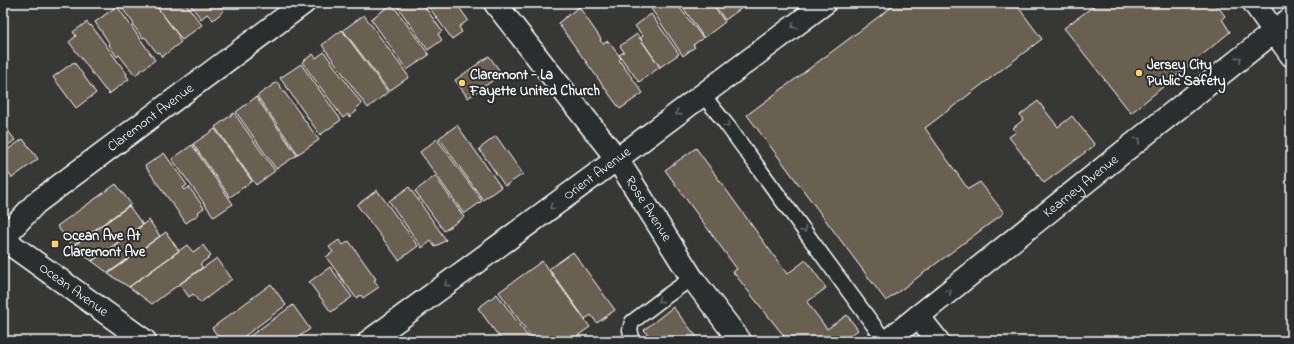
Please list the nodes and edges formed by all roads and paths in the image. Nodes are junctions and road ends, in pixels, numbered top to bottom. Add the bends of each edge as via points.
1 (304, 3) edge
2 (495, 3) edge
3 (825, 3) edge
4 (1254, 3) edge
5 (1291, 18) edge
6 (1273, 31) junction
7 (1291, 55) edge
8 (703, 95) junction
9 (617, 159) junction
10 (3, 239) edge
11 (692, 278) junction
12 (918, 316) junction
13 (145, 341) edge
14 (368, 341) edge
15 (633, 341) edge
16 (740, 341) edge
17 (886, 341) edge
18 (938, 341) edge

1 - 10 street, Claremont Avenue via 36,203
2 - 9 street, Rose Avenue
3 -> 8 street, Orient Avenue
4 - 6 street
5 - 6 street, Kearney Avenue
6 - 7 street
12 -> 6 street, Kearney Avenue
8 -> 9 street, Orient Avenue
8 -> 17 lane
9 - 11 street, Rose Avenue
9 -> 14 street, Orient Avenue
10 - 13 street, Ocean Avenue
11 -> 15 lane via 632,322 630,330
11 - 16 street, Rose Avenue
12 - 17 street, Kearney Avenue
12 - 18 street

